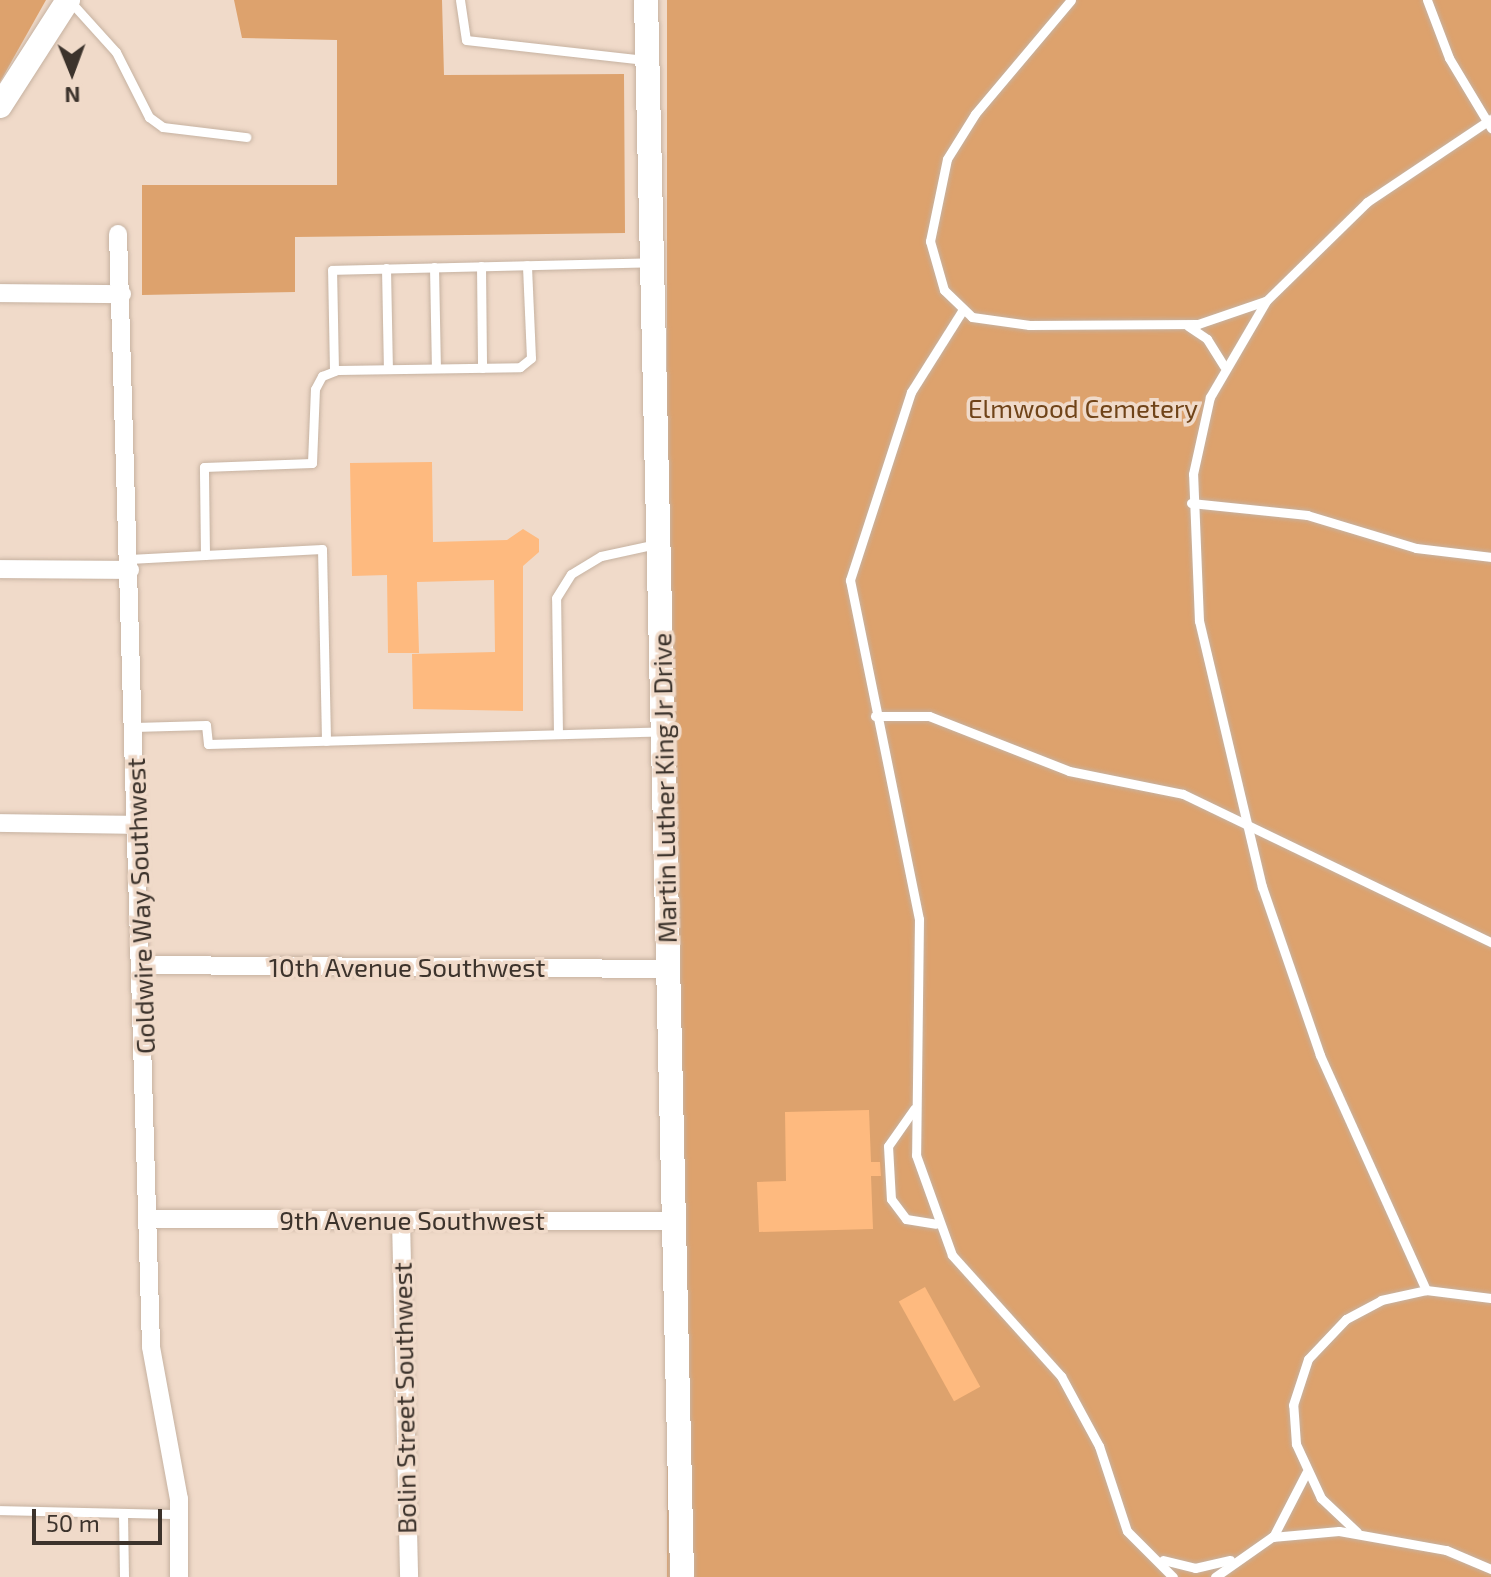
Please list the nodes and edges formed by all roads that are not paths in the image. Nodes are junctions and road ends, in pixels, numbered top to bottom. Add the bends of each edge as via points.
1 (68, 0) edge
2 (460, 0) edge
3 (646, 0) edge
4 (1071, 0) edge
5 (1427, 0) edge
6 (648, 61) junction
7 (0, 106) edge
8 (1489, 123) edge
9 (246, 137) dead end
10 (118, 234) dead end
11 (652, 262) junction
12 (527, 265) junction
13 (481, 266) junction
14 (434, 267) junction
15 (386, 268) junction
16 (0, 293) edge
17 (122, 294) junction
18 (1266, 301) junction
19 (962, 311) junction
20 (1184, 325) junction
21 (1224, 366) junction
22 (436, 368) junction
23 (482, 368) junction
24 (388, 369) junction
25 (334, 371) junction
26 (1191, 503) junction
27 (659, 543) junction
28 (205, 555) junction
29 (1491, 557) edge
30 (129, 564) junction
31 (0, 569) edge
32 (875, 716) junction
33 (134, 727) junction
34 (663, 731) junction
35 (558, 734) junction
36 (326, 741) junction
37 (0, 823) edge
38 (1247, 824) junction
39 (135, 825) junction
40 (1491, 942) edge
41 (145, 965) junction
42 (669, 969) junction
43 (914, 1109) junction
44 (149, 1219) junction
45 (401, 1220) junction
46 (675, 1221) junction
47 (936, 1224) junction
48 (1426, 1290) junction
49 (1491, 1298) edge
50 (1306, 1473) junction
51 (0, 1510) edge
52 (123, 1513) junction
53 (179, 1514) junction
54 (1357, 1532) junction
55 (1272, 1537) junction
56 (1157, 1558) junction
57 (1233, 1559) junction
58 (1491, 1569) edge
59 (124, 1577) edge
60 (179, 1577) edge
61 (409, 1577) edge
62 (682, 1577) edge
63 (1173, 1577) edge
64 (1215, 1577) edge

1 - 7 main road
1 - 9 lane via 116,52 149,117 163,127
2 - 6 lane via 461,34 473,43 516,41 554,54
3 - 6 main road, Martin Luther King Jr Drive
4 - 19 lane via 965,127 939,180 931,257
5 - 8 lane via 1449,58
6 - 11 main road, Martin Luther King Jr Drive
8 - 18 lane via 1426,156 1343,222
10 - 17 street, Goldwire Way Southwest
11 - 12 lane
11 - 27 main road, Martin Luther King Jr Drive
12 - 13 lane
12 - 23 lane via 531,358 520,367
13 - 14 lane
13 - 23 lane
14 - 15 lane
14 - 22 lane
15 - 24 lane
15 - 25 lane via 332,270
16 - 17 street
17 - 30 street, Goldwire Way Southwest
18 - 20 lane
18 - 21 lane
19 - 20 lane via 1004,324
19 - 32 lane via 911,392 853,565 853,619
20 - 21 lane via 1207,339
21 - 26 lane via 1196,447
22 - 23 lane
22 - 24 lane
24 - 25 lane
25 - 28 lane via 315,389 312,463 204,467
26 - 29 lane via 1307,515 1416,548
26 - 38 lane via 1199,621
27 - 34 main road, Martin Luther King Jr Drive
27 - 35 lane via 601,556 571,574 556,598
28 - 30 lane
28 - 36 lane via 322,549
30 - 31 street
30 - 33 street, Goldwire Way Southwest
32 - 38 lane via 929,716 1031,759 1183,794
32 - 43 lane via 919,919 923,991
33 - 36 lane via 206,725 208,744
33 - 39 street, Goldwire Way Southwest
34 - 35 lane
34 - 42 main road, Martin Luther King Jr Drive
35 - 36 lane
37 - 39 street
38 - 40 lane
38 - 48 lane via 1291,983
39 - 41 street, Goldwire Way Southwest
41 - 42 street, 10th Avenue Southwest
41 - 44 street, Goldwire Way Southwest
42 - 46 main road, Martin Luther King Jr Drive
43 - 47 lane via 920,1176
43 - 47 lane via 888,1146 891,1199 906,1219
44 - 45 street, 9th Avenue Southwest
44 - 53 street, Goldwire Way Southwest via 151,1347
45 - 46 street, 9th Avenue Southwest
45 - 61 street, Bolin Street Southwest
46 - 62 main road, Martin Luther King Jr Drive
47 - 56 lane via 965,1275 1068,1385 1099,1446 1127,1531
48 - 49 lane
48 - 50 lane via 1365,1307 1330,1332 1308,1359 1293,1405
50 - 54 lane
50 - 55 lane
51 - 52 lane
52 - 53 lane
52 - 59 lane
53 - 60 street, Goldwire Way Southwest
54 - 55 lane
54 - 58 lane via 1446,1550
55 - 57 lane
56 - 57 lane via 1195,1568
56 - 63 lane
57 - 64 lane

